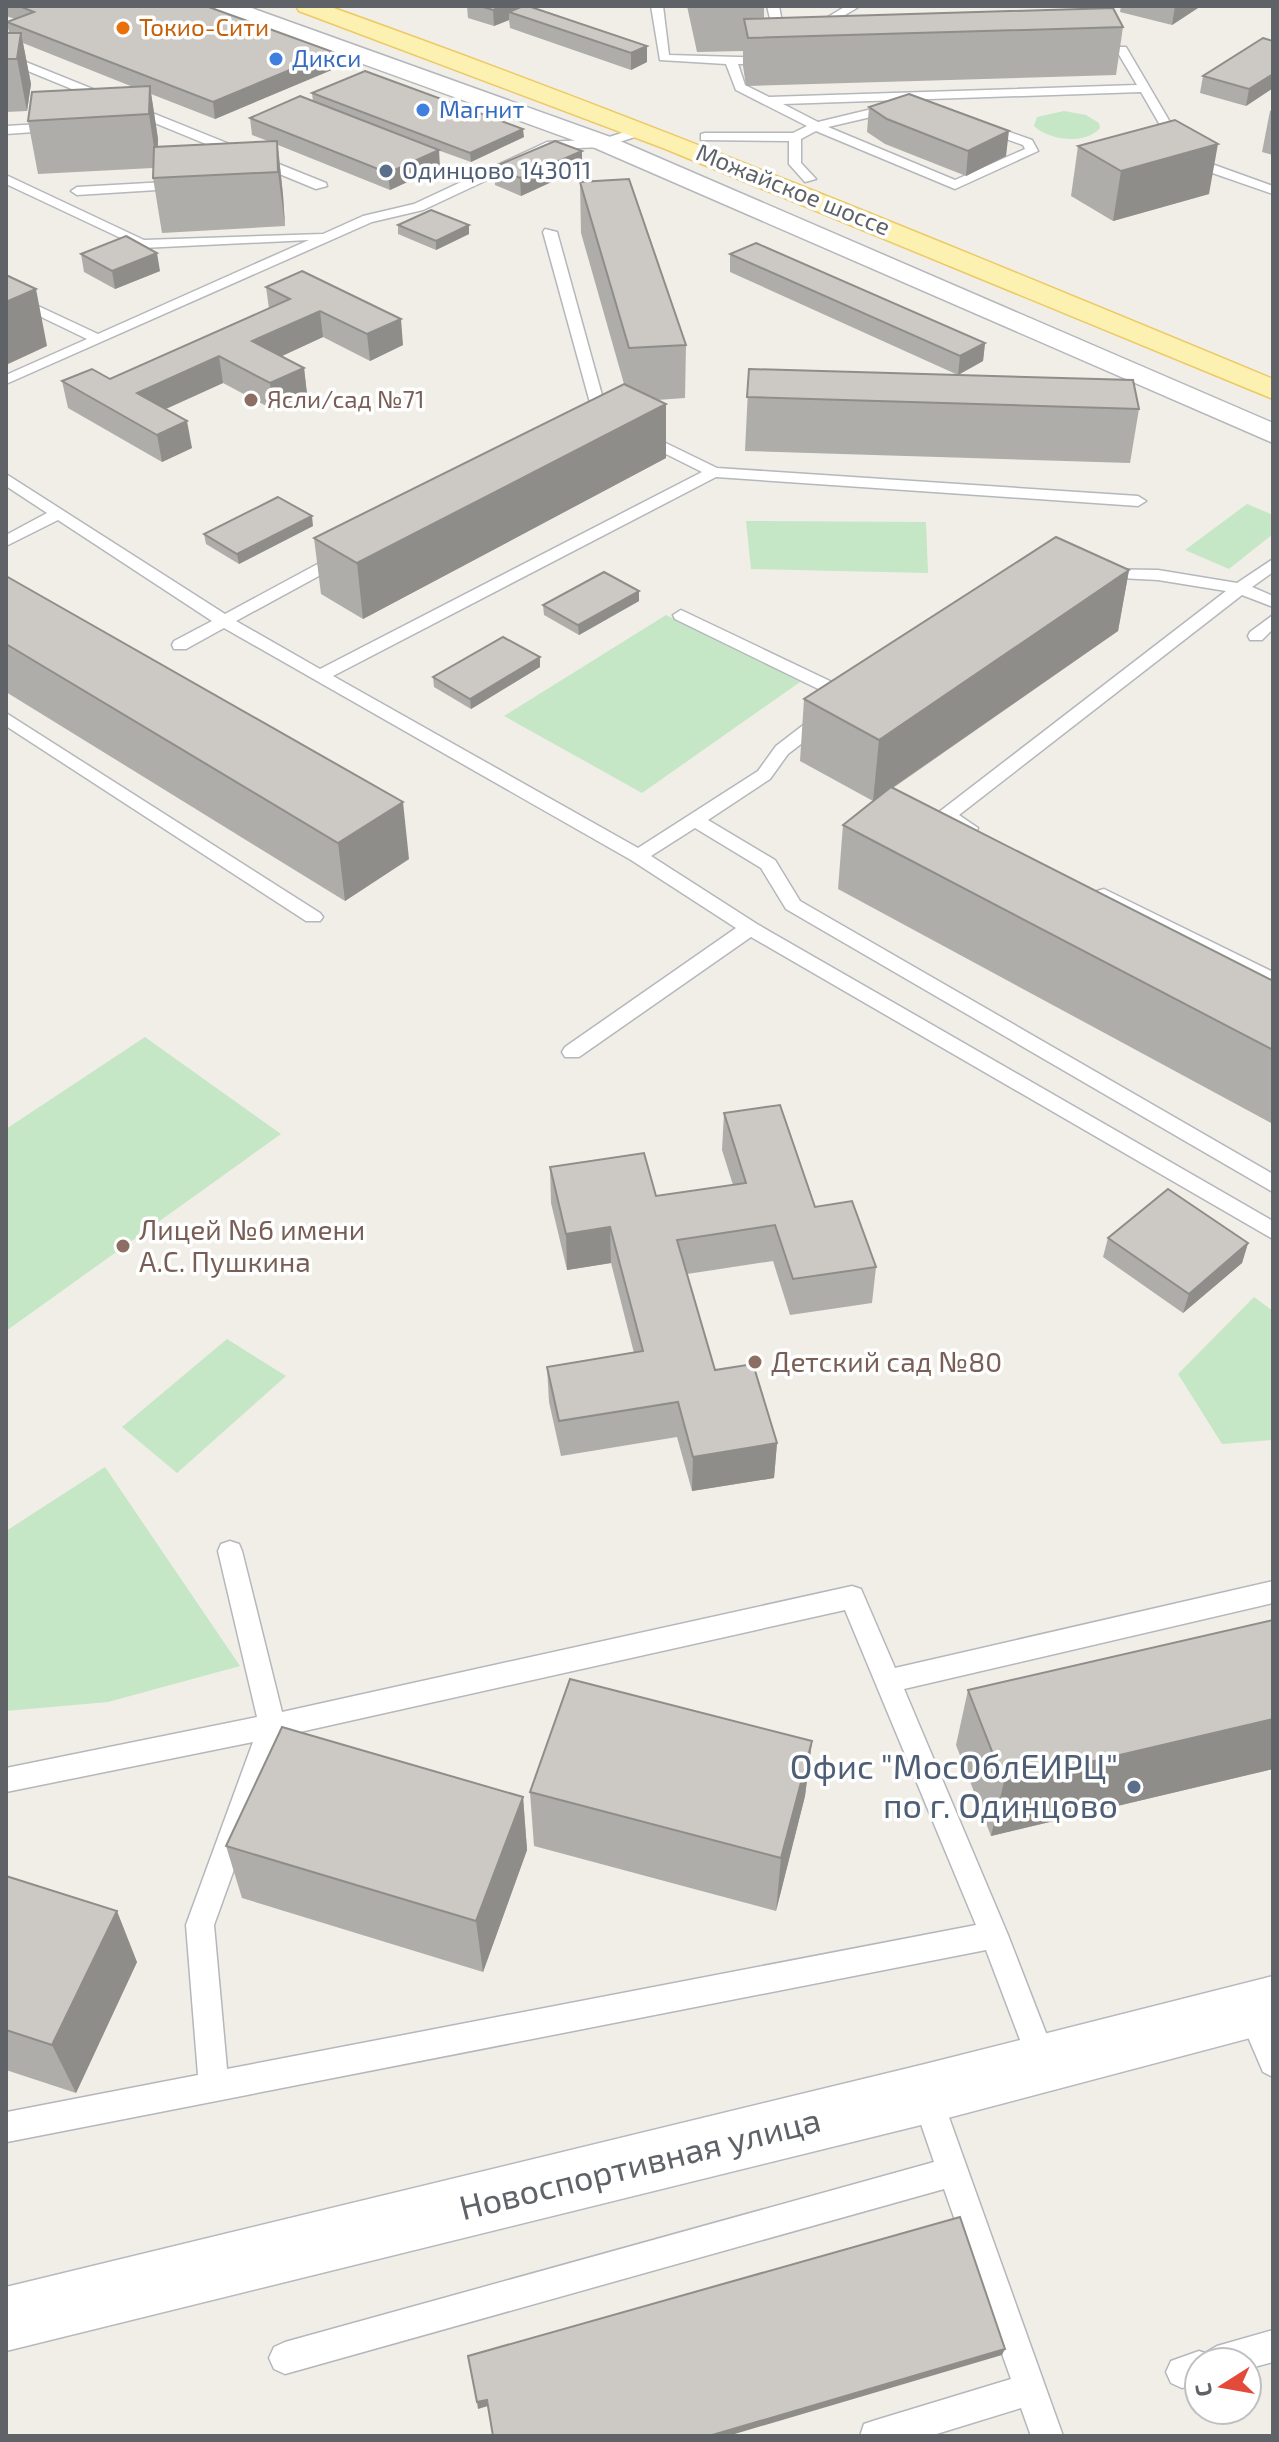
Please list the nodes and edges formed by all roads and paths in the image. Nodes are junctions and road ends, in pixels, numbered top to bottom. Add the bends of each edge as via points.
1 (225, 6) edge
2 (307, 6) edge
3 (344, 6) edge
4 (657, 6) edge
5 (773, 6) edge
6 (852, 6) edge
7 (783, 48) junction
8 (1075, 51) edge
9 (6, 58) edge
10 (794, 59) edge
11 (731, 61) junction
12 (1144, 88) junction
13 (768, 101) junction
14 (68, 126) edge
15 (816, 126) junction
16 (6, 130) edge
17 (643, 130) junction
18 (705, 137) junction
19 (795, 137) junction
20 (604, 143) junction
21 (254, 159) junction
22 (229, 169) edge
23 (6, 179) edge
24 (810, 179) junction
25 (192, 185) edge
26 (321, 186) dead end
27 (1273, 190) edge
28 (77, 191) dead end
29 (550, 232) dead end
30 (331, 236) junction
31 (6, 295) edge
32 (100, 340) junction
33 (1193, 356) junction
34 (1273, 371) edge
35 (6, 380) edge
36 (1273, 390) edge
37 (1267, 431) edge
38 (714, 472) junction
39 (6, 479) edge
40 (1138, 501) dead end
41 (56, 514) junction
42 (6, 541) edge
43 (364, 546) edge
44 (1273, 564) edge
45 (1077, 573) edge
46 (1240, 588) junction
47 (1273, 602) edge
48 (681, 615) dead end
49 (1273, 620) edge
50 (224, 621) junction
51 (1256, 636) dead end
52 (180, 645) dead end
53 (319, 676) junction
54 (6, 718) edge
55 (695, 820) junction
56 (988, 838) edge
57 (638, 856) junction
58 (1088, 887) edge
59 (313, 917) dead end
60 (750, 928) junction
61 (1273, 980) edge
62 (572, 1052) dead end
63 (1273, 1184) edge
64 (1273, 1231) edge
65 (230, 1551) dead end
66 (1273, 1592) edge
67 (887, 1681) junction
68 (272, 1726) junction
69 (6, 1780) edge
70 (994, 1935) junction
71 (1262, 2006) edge
72 (1273, 2062) edge
73 (1043, 2064) junction
74 (214, 2086) junction
75 (925, 2094) junction
76 (6, 2127) edge
77 (6, 2144) edge
78 (952, 2172) junction
79 (6, 2319) edge
80 (285, 2358) dead end
81 (1031, 2389) junction
82 (876, 2436) edge
83 (1047, 2436) edge

1 - 20 street
2 - 17 main road, Можайское шоссе
3 - 18 main road, Можайское шоссе
4 - 11 lane via 664,58
5 - 7 lane
6 - 7 lane
7 - 11 lane
8 - 12 lane via 1122,49
9 - 21 lane via 112,106
10 - 11 lane
11 - 13 lane via 740,87
12 - 13 lane
12 - 27 lane via 1179,148 1205,166
13 - 15 lane
14 - 16 lane
15 - 15 lane via 955,185 1032,151 1028,143 923,105
15 - 19 lane
17 - 20 lane
17 - 33 main road, Можайское шоссе
18 - 19 lane
18 - 24 main road, Можайское шоссе
19 - 24 lane via 795,164
20 - 30 lane via 551,145 418,207 368,219
20 - 37 street
21 - 22 lane
21 - 26 lane
23 - 30 lane via 142,244
24 - 34 main road, Можайское шоссе
25 - 28 lane
29 - 38 lane via 608,424
30 - 32 lane
31 - 32 lane
32 - 35 lane
33 - 36 main road, Можайское шоссе
33 - 37 street
38 - 40 lane
38 - 53 lane
39 - 41 lane
41 - 42 lane
41 - 50 lane
43 - 50 lane
44 - 46 lane
45 - 46 lane via 1158,575
46 - 47 lane
46 - 56 lane via 946,816
48 - 55 lane via 857,694 782,750 764,775
49 - 51 lane
50 - 52 lane
50 - 53 lane
53 - 57 lane
54 - 59 lane
55 - 57 lane
55 - 63 lane via 768,864 793,905
57 - 60 lane
58 - 61 lane
60 - 62 lane
60 - 64 lane
65 - 68 lane
66 - 67 lane
67 - 68 lane via 852,1597
67 - 70 lane
68 - 69 lane
68 - 74 lane via 200,1925
70 - 73 lane
70 - 74 lane
71 - 72 lane
71 - 73 street, Новоспортивная улица
73 - 75 street, Новоспортивная улица
74 - 76 lane
75 - 78 lane
75 - 79 street, Новоспортивная улица
76 - 77 lane
78 - 80 lane
78 - 81 lane
81 - 82 lane
81 - 83 lane

